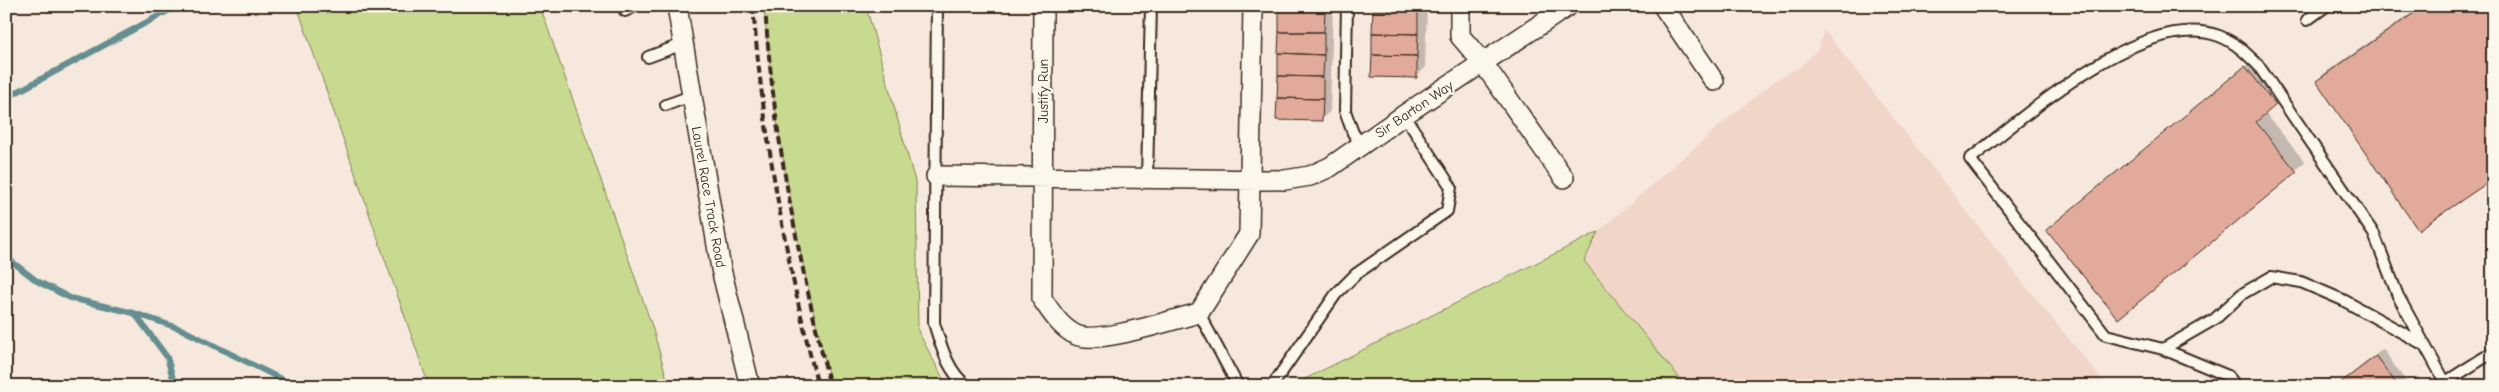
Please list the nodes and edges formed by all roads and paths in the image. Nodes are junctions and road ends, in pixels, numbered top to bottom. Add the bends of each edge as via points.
1 (636, 6) edge
2 (677, 6) edge
3 (937, 6) edge
4 (1043, 6) edge
5 (1151, 6) edge
6 (1253, 6) edge
7 (1347, 6) edge
8 (1460, 6) edge
9 (1568, 6) edge
10 (1664, 6) edge
11 (2326, 6) edge
12 (625, 10) dead end
13 (2307, 20) dead end
14 (683, 44) junction
15 (648, 57) dead end
16 (1483, 64) junction
17 (1714, 81) dead end
18 (691, 96) junction
19 (666, 105) dead end
20 (1404, 114) junction
21 (1362, 145) junction
22 (936, 176) junction
23 (1042, 177) junction
24 (1148, 178) junction
25 (1564, 178) dead end
26 (1250, 179) junction
27 (1199, 313) junction
28 (2424, 344) junction
29 (2163, 349) junction
30 (2493, 352) edge
31 (2442, 384) edge
32 (750, 386) edge
33 (967, 386) edge
34 (1238, 386) edge
35 (1272, 386) edge
36 (2236, 386) edge

1 - 12 lane
2 - 14 street, Laurel Race Track Road
3 - 22 lane
4 - 23 street, Justify Run
5 - 24 lane
6 - 26 street
7 - 21 lane via 1345,110
8 - 16 street via 1460,36
9 - 16 street, Sir Barton Way
10 - 17 street
11 - 13 lane
14 - 15 lane
14 - 18 street, Laurel Race Track Road
16 - 20 street, Sir Barton Way
16 - 25 street
18 - 19 lane
18 - 32 street, Laurel Race Track Road via 721,269
20 - 21 street, Sir Barton Way
20 - 35 lane via 1452,187 1448,212 1356,274 1336,294
21 - 26 street, Sir Barton Way via 1330,167 1310,176 1285,180
22 - 23 street, Sir Barton Way
22 - 33 lane via 934,323 943,353
23 - 24 street, Sir Barton Way
23 - 27 street, Justify Run via 1042,299 1058,322 1078,336 1105,337
24 - 26 street, Sir Barton Way
26 - 27 street via 1249,234
27 - 34 lane
28 - 29 lane via 2343,300 2300,282 2271,277 2242,294 2215,319
28 - 29 lane via 2398,296 2374,234 2258,65 2236,43 2217,35 2193,32 2152,38 2093,66 1970,159 2106,334
28 - 31 lane
29 - 36 lane via 2228,376
30 - 31 lane

